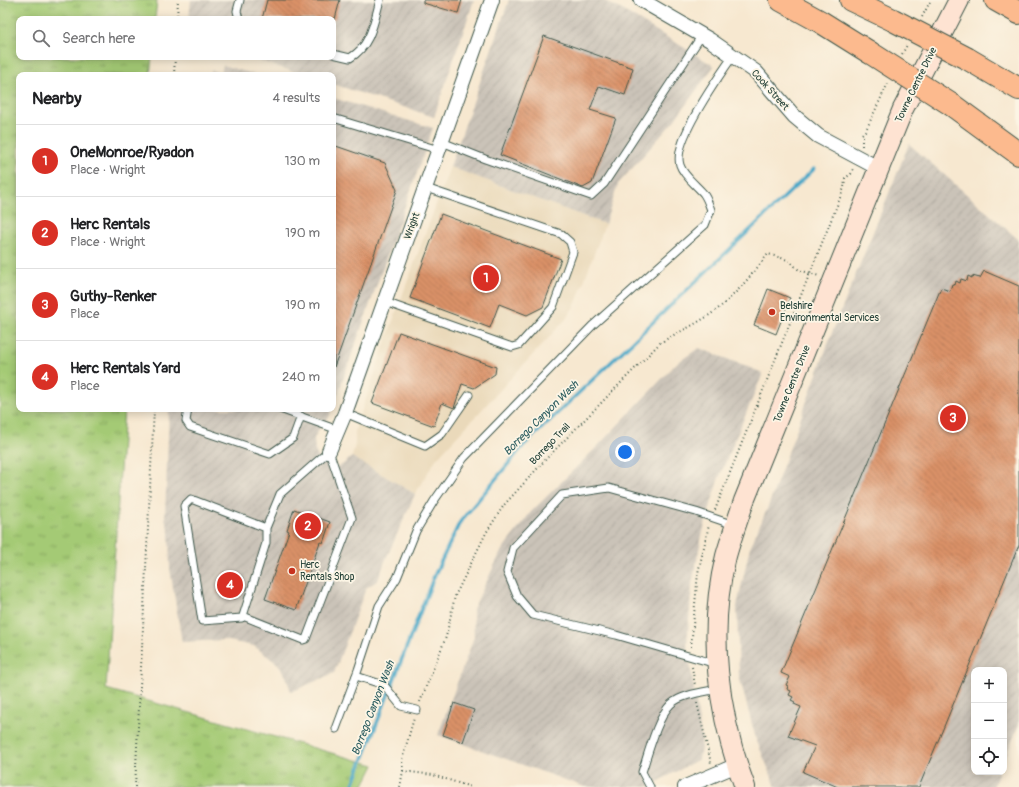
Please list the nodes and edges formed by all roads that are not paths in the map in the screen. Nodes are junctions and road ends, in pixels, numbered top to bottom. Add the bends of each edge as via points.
1 (240, 0) edge
2 (380, 0) edge
3 (492, 0) edge
4 (641, 0) edge
5 (781, 0) edge
6 (852, 0) edge
7 (959, 0) edge
8 (997, 0) edge
9 (1019, 13) edge
10 (238, 16) edge
11 (702, 35) junction
12 (336, 55) edge
13 (734, 56) junction
14 (1019, 89) edge
15 (336, 119) edge
16 (440, 146) junction
17 (1019, 154) edge
18 (878, 168) junction
19 (426, 188) junction
20 (385, 302) junction
21 (469, 395) dead end
22 (188, 412) edge
23 (289, 412) edge
24 (345, 413) junction
25 (301, 416) junction
26 (338, 430) junction
27 (329, 451) junction
28 (736, 526) junction
29 (266, 528) junction
30 (243, 616) junction
31 (718, 664) junction
32 (356, 676) junction
33 (720, 689) junction
34 (417, 710) road end
35 (336, 729) dead end
36 (737, 765) junction
37 (650, 787) edge
38 (685, 787) edge
39 (745, 787) edge

1 - 10 lane
2 - 12 lane via 370,37 360,52 350,58
3 - 16 street, Wright
4 - 11 street, Cook Street
5 - 17 highway, bridge via 821,22 952,105
6 - 14 highway, bridge via 968,59
7 - 18 street, Towne Centre Drive via 903,109
8 - 9 highway
11 - 13 street, Cook Street
11 - 16 lane via 604,184 590,196 486,159
13 - 18 street, Cook Street via 756,72 794,116 818,136
13 - 32 lane via 716,80 686,131 678,156 680,166 705,195 711,210 705,225 593,325 464,458 416,531 397,578 379,606
15 - 16 lane
16 - 19 street, Wright
18 - 28 street, Towne Centre Drive
19 - 20 street, Wright
19 - 20 lane via 561,234 570,242 573,252 553,307 519,345 512,347
20 - 24 street, Wright
21 - 24 lane via 442,434 425,446
22 - 25 lane via 186,421 190,427 270,454 293,438
23 - 25 lane
24 - 26 street, Wright
25 - 26 lane
26 - 27 street, Wright
27 - 29 lane via 280,494
27 - 30 lane via 352,518 306,639
28 - 31 street, Towne Centre Drive via 726,556 719,595
28 - 31 lane via 609,488 562,495 513,548 507,572 517,596 533,615
29 - 30 lane via 266,542
29 - 30 lane via 191,499 184,506 202,621
31 - 33 street, Towne Centre Drive
32 - 34 lane via 384,685 401,706
32 - 35 lane
33 - 36 street, Towne Centre Drive
33 - 37 lane via 683,698 671,704 662,720 642,772
36 - 38 street
36 - 39 street, Towne Centre Drive

